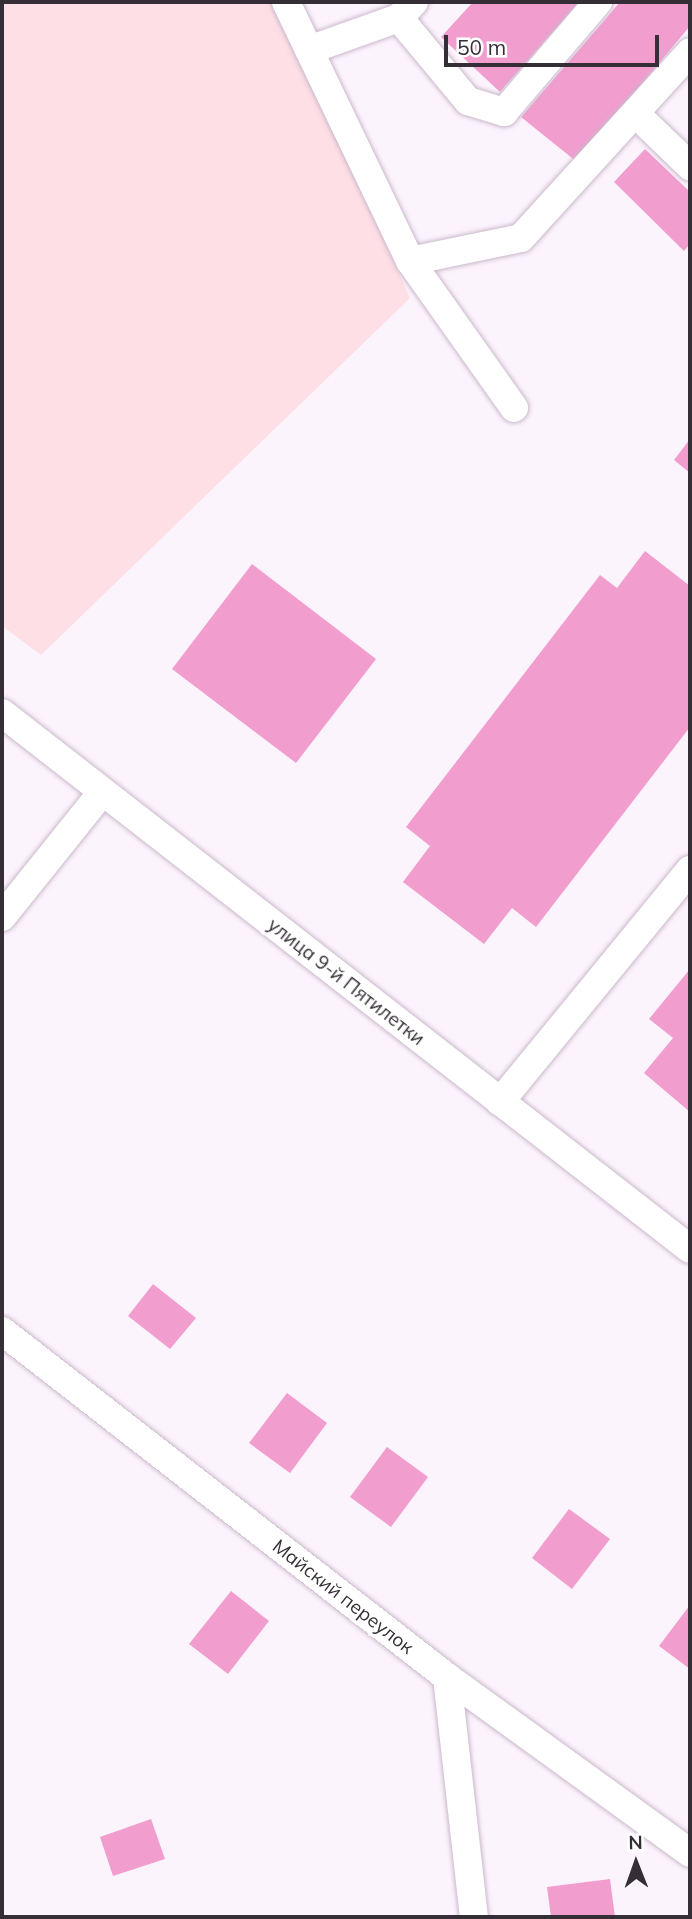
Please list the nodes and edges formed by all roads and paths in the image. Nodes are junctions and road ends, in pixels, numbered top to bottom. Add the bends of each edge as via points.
1 (286, 2) edge
2 (598, 2) edge
3 (406, 10) edge
4 (309, 50) junction
5 (690, 52) edge
6 (637, 115) junction
7 (690, 166) edge
8 (410, 261) junction
9 (514, 408) dead end
10 (2, 713) edge
11 (102, 792) junction
12 (690, 870) edge
13 (2, 917) edge
14 (500, 1102) junction
15 (690, 1250) edge
16 (2, 1331) edge
17 (447, 1677) junction
18 (690, 1853) edge
19 (474, 1917) edge

1 - 4 street
2 - 3 street via 504,112 468,101
3 - 4 street
4 - 8 street
5 - 6 street
6 - 7 street
6 - 8 street via 521,238
8 - 9 street
10 - 11 street, улица 9-й Пятилетки
11 - 13 street
11 - 14 street, улица 9-й Пятилетки
12 - 14 street
14 - 15 street, улица 9-й Пятилетки
16 - 17 street, Майский переулок
17 - 18 street, Майский переулок
17 - 19 street

